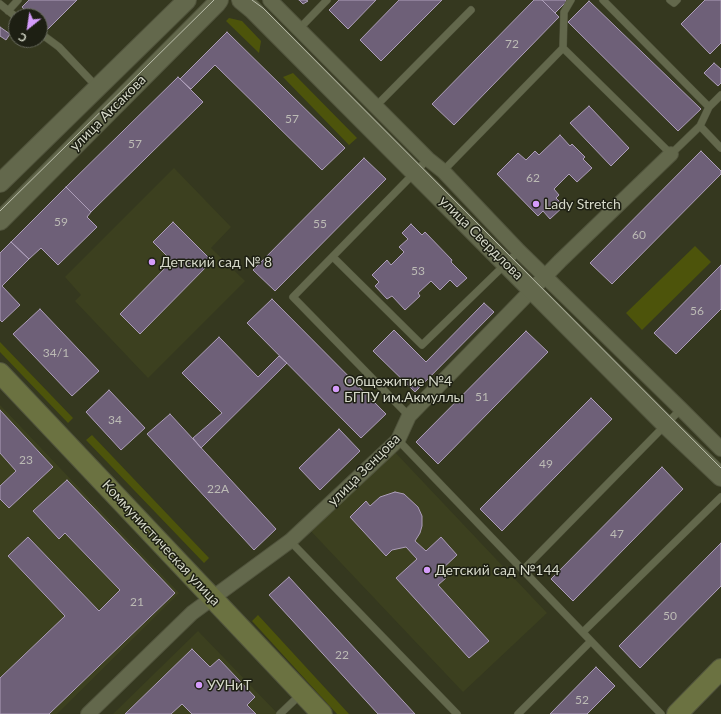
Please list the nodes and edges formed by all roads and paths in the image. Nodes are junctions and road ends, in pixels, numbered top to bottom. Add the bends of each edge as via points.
1 (18, 0) edge
2 (187, 0) edge
3 (241, 0) edge
4 (270, 0) edge
5 (327, 0) edge
6 (571, 0) edge
7 (603, 0) edge
8 (670, 0) edge
9 (677, 0) edge
10 (220, 1) edge
11 (0, 4) edge
12 (11, 8) edge
13 (471, 10) dead end
14 (8, 11) edge
15 (299, 29) junction
16 (48, 39) edge
17 (563, 48) junction
18 (97, 87) junction
19 (721, 95) edge
20 (375, 106) junction
21 (709, 108) junction
22 (700, 126) junction
23 (721, 148) edge
24 (671, 154) junction
25 (428, 160) junction
26 (442, 171) junction
27 (415, 173) junction
28 (0, 183) edge
29 (0, 221) edge
30 (519, 251) junction
31 (333, 257) junction
32 (507, 264) junction
33 (545, 276) junction
34 (532, 290) junction
35 (0, 373) edge
36 (681, 409) junction
37 (409, 416) junction
38 (666, 425) junction
39 (398, 440) junction
40 (721, 449) edge
41 (721, 477) edge
42 (721, 497) edge
43 (290, 542) junction
44 (523, 570) junction
45 (212, 598) junction
46 (583, 632) junction
47 (591, 641) junction
48 (721, 669) edge
49 (302, 693) junction
50 (88, 714) edge
51 (280, 714) edge
52 (322, 714) edge
53 (457, 714) edge
54 (518, 714) edge
55 (661, 714) edge
56 (677, 714) edge

1 - 12 lane
2 - 18 street
3 - 27 street, улица Свердлова
4 - 15 street, улица Свердлова
5 - 15 lane
6 - 17 lane via 564,12
7 - 21 lane
8 - 9 lane via 674,3
10 - 29 street, улица Аксакова
11 - 14 lane
13 - 20 lane
15 - 20 street, улица Свердлова
16 - 18 lane
17 - 24 lane
17 - 26 lane
18 - 28 street
19 - 21 lane
20 - 25 street, улица Свердлова
21 - 22 lane
22 - 23 lane
22 - 24 lane
24 - 33 street, улица Зенцова
25 - 26 street, улица Свердлова
25 - 27 lane
26 - 30 street, улица Свердлова
27 - 31 lane
27 - 32 street, улица Свердлова
30 - 32 lane
30 - 33 street, улица Свердлова
31 - 32 lane via 422,345
31 - 37 lane via 293,297
32 - 34 street, улица Свердлова
33 - 34 street, улица Зенцова
33 - 36 street, улица Свердлова
34 - 37 street, улица Зенцова
34 - 38 street, улица Свердлова
35 - 45 main road, Коммунистическая улица
36 - 38 lane
36 - 40 street, улица Свердлова
37 - 39 street, улица Зенцова
38 - 41 street, улица Свердлова
38 - 44 lane
39 - 43 street, улица Зенцова
39 - 44 lane
42 - 46 lane
43 - 45 street, улица Зенцова
43 - 53 lane
44 - 46 lane
45 - 49 main road, Коммунистическая улица
45 - 50 street, улица Зенцова via 192,613
46 - 47 lane
47 - 54 lane
47 - 55 lane
48 - 56 main road
49 - 51 lane
49 - 52 main road, Коммунистическая улица

